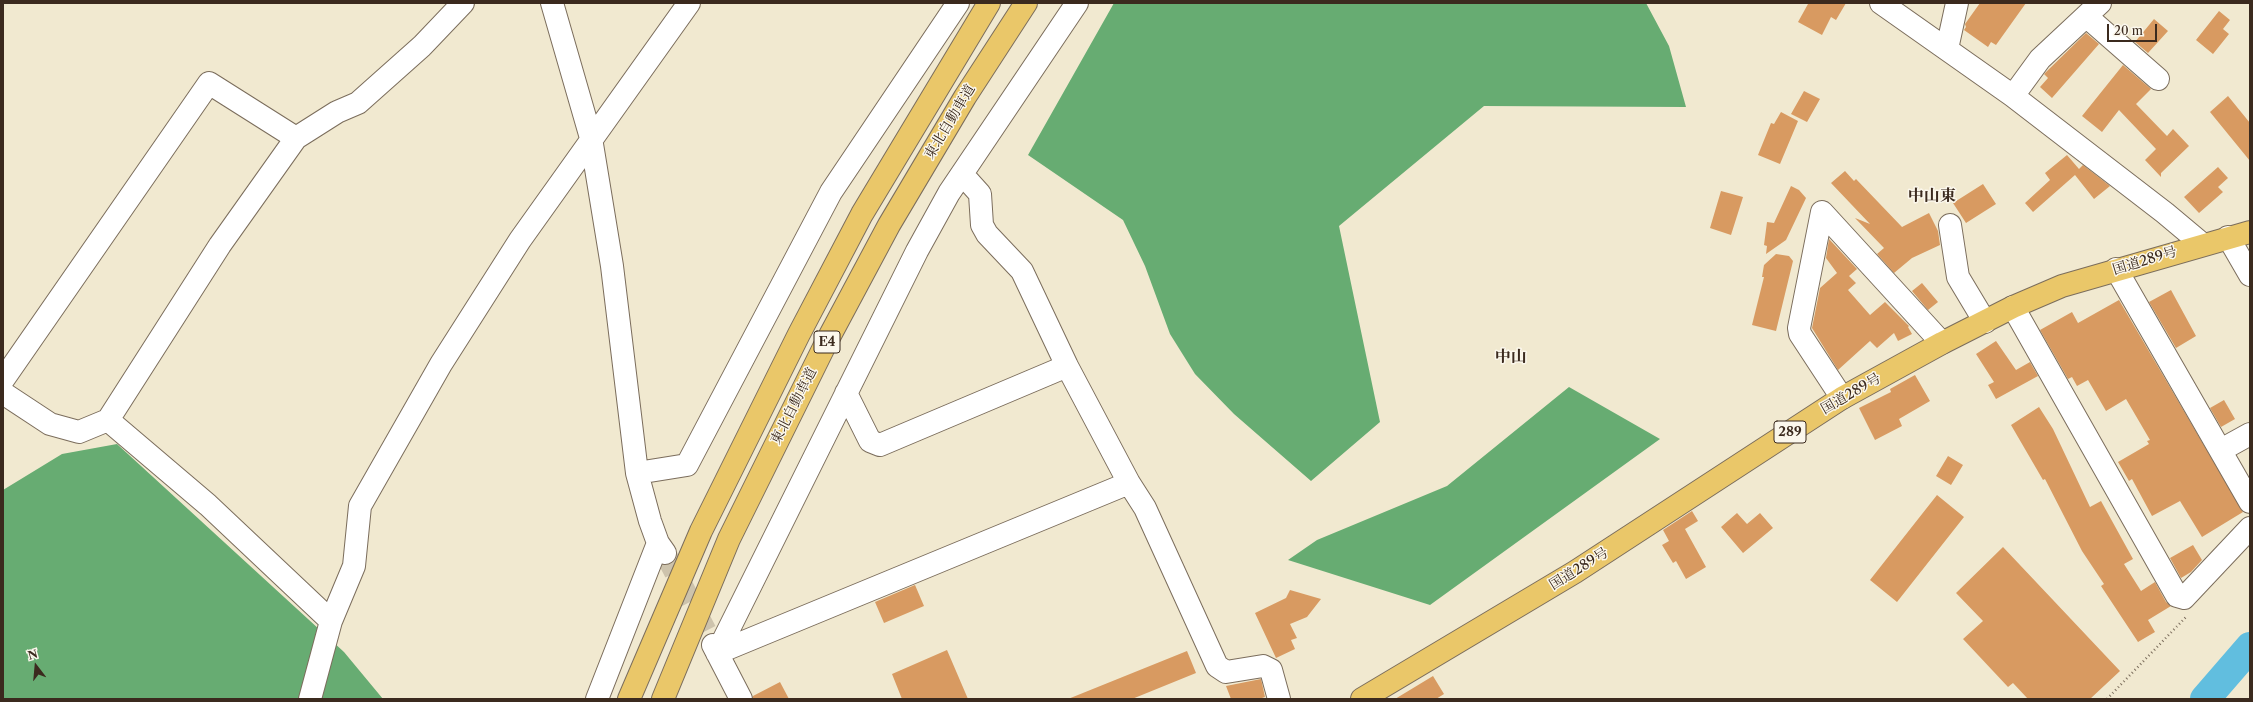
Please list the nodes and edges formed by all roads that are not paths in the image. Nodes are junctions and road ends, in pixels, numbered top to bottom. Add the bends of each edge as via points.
1 (463, 3) edge
2 (552, 3) edge
3 (689, 3) edge
4 (958, 3) edge
5 (989, 3) edge
6 (1026, 3) edge
7 (1077, 3) edge
8 (1881, 3) edge
9 (1958, 3) edge
10 (2093, 10) edge
11 (1947, 49) junction
12 (2158, 79) dead end
13 (2013, 96) junction
14 (296, 138) junction
15 (591, 138) junction
16 (962, 174) junction
17 (1950, 225) dead end
18 (2250, 232) edge
19 (2228, 237) junction
20 (2202, 244) junction
21 (2116, 269) junction
22 (2250, 275) edge
23 (2013, 307) junction
24 (1984, 322) junction
25 (1942, 343) junction
26 (1067, 366) junction
27 (3, 380) edge
28 (3, 393) edge
29 (846, 393) junction
30 (1842, 398) junction
31 (108, 420) junction
32 (2250, 434) edge
33 (2221, 450) junction
34 (637, 472) junction
35 (1129, 483) junction
36 (2250, 502) edge
37 (2250, 528) edge
38 (331, 621) junction
39 (715, 649) junction
40 (310, 699) edge
41 (597, 699) edge
42 (629, 699) edge
43 (663, 699) edge
44 (742, 699) edge
45 (1280, 699) edge
46 (1362, 699) edge

1 - 14 street via 422,46 358,103 337,112
2 - 15 street
3 - 15 street
4 - 34 street via 830,192 687,465
5 - 42 highway, 東北自動車道 / E4 via 862,214 799,334 701,531
6 - 43 highway, 東北自動車道 / E4 via 965,97 889,225 823,348 729,539
7 - 16 street
8 - 11 street
9 - 11 street
10 - 12 street
10 - 13 street via 2040,59
11 - 13 street
13 - 20 street via 2166,213
14 - 27 street via 209,84
14 - 31 street via 220,245
15 - 34 street via 612,266
15 - 38 street via 520,240 441,364 360,506 354,566
16 - 26 street via 980,194 982,225 987,234 1022,271
16 - 29 street via 917,251
17 - 24 street via 1958,278
18 - 19 highway, 国道289号 / 289
19 - 20 highway, 国道289号 / 289
19 - 22 street
20 - 21 highway, 国道289号 / 289
21 - 23 highway, 国道289号 / 289 via 2062,286
21 - 33 street
23 - 24 highway, 国道289号 / 289
23 - 37 street via 2177,596 2184,598
24 - 25 highway, 国道289号 / 289
25 - 30 highway, 国道289号 / 289
25 - 30 street via 1822,212 1799,328 1800,334
26 - 29 street via 880,445 870,441
26 - 35 street
28 - 31 street via 50,424 79,432
29 - 39 street
30 - 46 highway, 国道289号 / 289 via 1575,572
31 - 38 street via 208,505
32 - 33 street
33 - 36 street
34 - 41 street via 661,548
35 - 39 street
35 - 45 street via 1145,508 1217,666 1226,672 1263,666 1271,670
38 - 40 street
39 - 44 street

